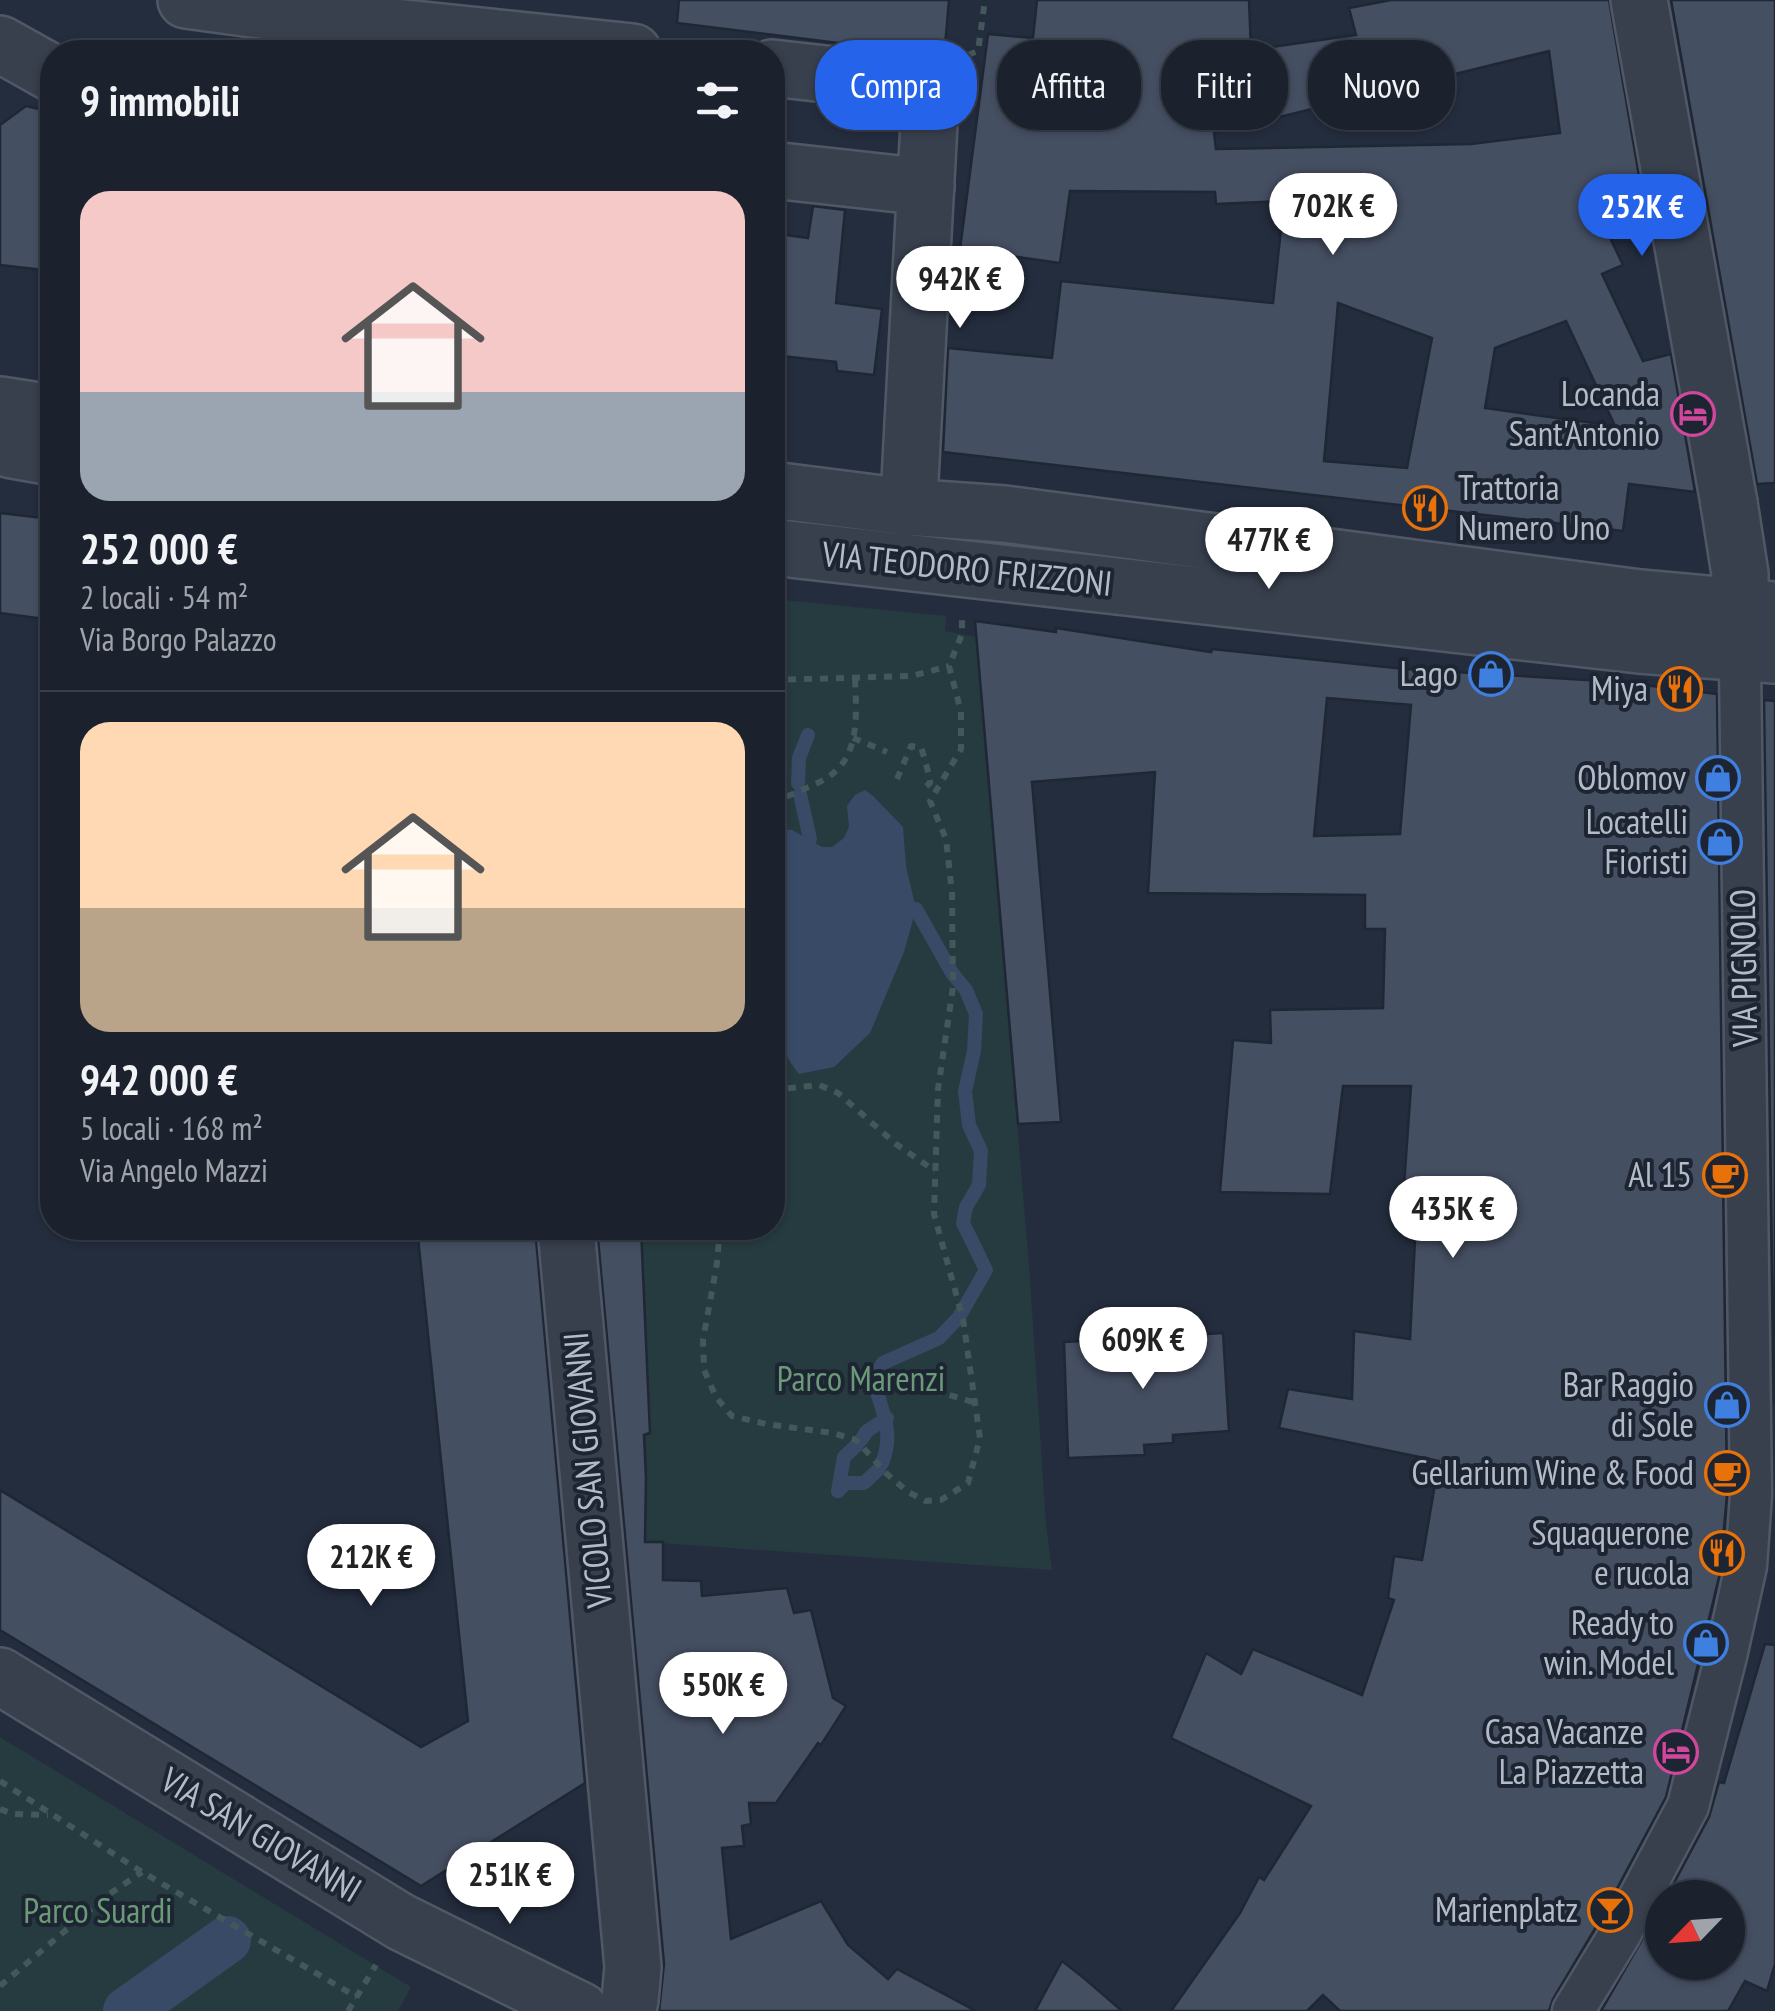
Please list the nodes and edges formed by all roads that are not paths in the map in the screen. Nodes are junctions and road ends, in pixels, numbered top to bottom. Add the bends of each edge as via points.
1 (186, 0) edge
2 (1639, 0) edge
3 (366, 12) edge
4 (553, 40) edge
5 (0, 44) edge
6 (40, 66) edge
7 (785, 69) edge
8 (785, 171) edge
9 (926, 187) junction
10 (0, 404) edge
11 (40, 411) edge
12 (0, 445) edge
13 (40, 455) edge
14 (785, 491) edge
15 (908, 493) junction
16 (785, 548) edge
17 (1641, 604) junction
18 (1755, 620) edge
19 (567, 1240) edge
20 (1763, 1497) edge
21 (0, 1676) edge
22 (580, 2011) edge
23 (626, 2011) edge
24 (1572, 2011) edge

1 - 3 street
2 - 18 street
3 - 4 street
5 - 6 street
7 - 9 street via 931,86
8 - 9 street
9 - 15 street
10 - 11 street
12 - 13 street
14 - 15 street, VIA TEODORO FRIZZONI
15 - 17 street, VIA TEODORO FRIZZONI via 1004,514
16 - 17 street, VIA TEODORO FRIZZONI
17 - 18 street
17 - 18 street
18 - 20 street, VIA PIGNOLO
19 - 23 street, VICOLO SAN GIOVANNI via 633,1967
20 - 24 street, VIA PIGNOLO via 1688,1806
21 - 22 street, VIA SAN GIOVANNI via 401,1922

